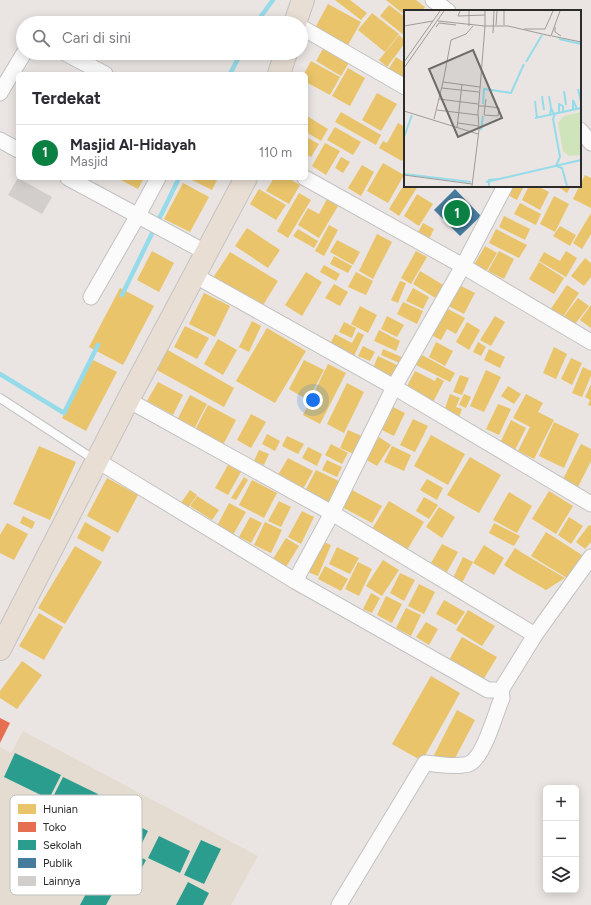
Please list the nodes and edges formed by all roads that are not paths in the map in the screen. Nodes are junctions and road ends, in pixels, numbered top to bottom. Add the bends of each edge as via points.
1 (303, 0) edge
2 (433, 0) edge
3 (447, 10) edge
4 (297, 16) edge
5 (308, 31) edge
6 (20, 60) edge
7 (78, 60) edge
8 (284, 60) edge
9 (101, 72) edge
10 (280, 72) edge
11 (404, 86) edge
12 (0, 93) edge
13 (581, 131) edge
14 (0, 140) edge
15 (591, 143) edge
16 (16, 149) edge
17 (72, 180) edge
18 (157, 180) edge
19 (245, 180) edge
20 (308, 180) edge
21 (504, 187) edge
22 (139, 217) junction
23 (207, 253) junction
24 (463, 266) junction
25 (194, 275) junction
26 (91, 297) dead end
27 (591, 342) edge
28 (394, 387) junction
29 (0, 398) edge
30 (128, 400) junction
31 (98, 461) junction
32 (591, 504) edge
33 (332, 513) junction
34 (591, 557) edge
35 (295, 581) junction
36 (535, 635) junction
37 (0, 649) edge
38 (501, 690) junction
39 (339, 905) edge

1 - 4 highway
2 - 3 street
5 - 11 street
6 - 12 street
7 - 9 street
8 - 10 highway
13 - 15 street
14 - 16 street
17 - 22 street
18 - 22 street
19 - 23 highway
20 - 24 street
21 - 24 street
22 - 23 street
22 - 26 street
23 - 25 highway
24 - 27 street
24 - 28 street
25 - 28 street
25 - 30 highway
28 - 32 street
28 - 33 street
29 - 31 lane
30 - 31 highway
30 - 33 street
31 - 35 street
31 - 37 highway
33 - 35 street
33 - 36 street
34 - 36 street
35 - 38 street via 488,690
36 - 38 street
38 - 39 street via 500,704 476,759 464,765 425,763

